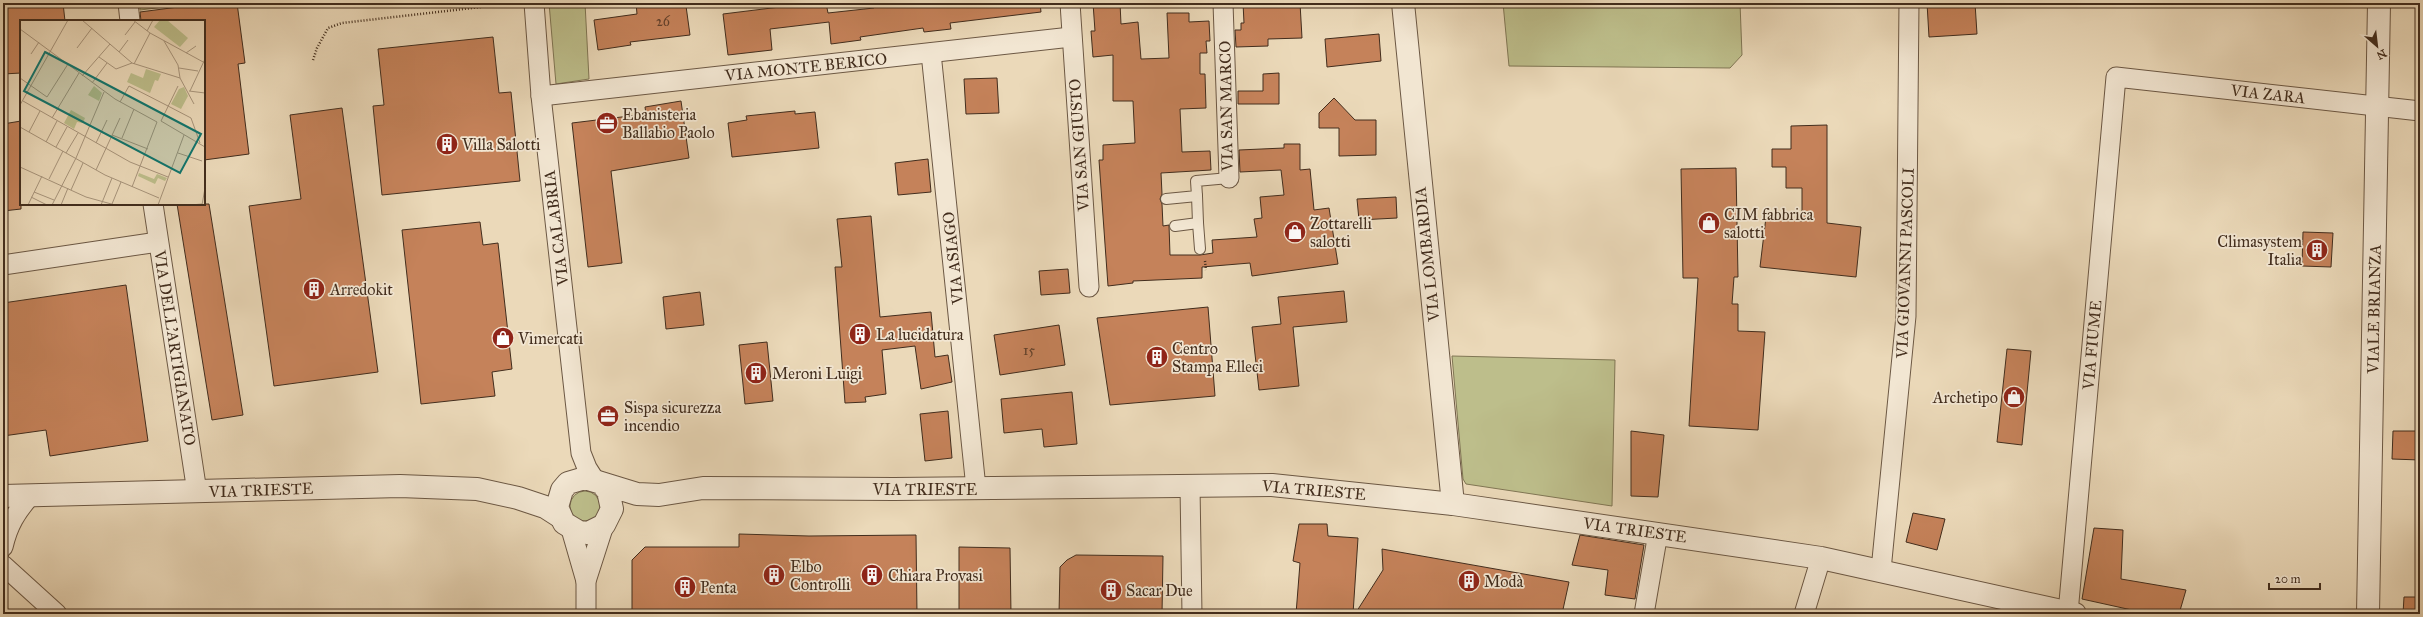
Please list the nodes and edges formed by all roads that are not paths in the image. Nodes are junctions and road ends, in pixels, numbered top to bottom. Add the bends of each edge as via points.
1 (128, 3) edge
2 (534, 3) edge
3 (1070, 3) edge
4 (1224, 3) edge
5 (1403, 3) edge
6 (1909, 3) edge
7 (2379, 3) edge
8 (130, 20) edge
9 (1072, 37) junction
10 (931, 53) junction
11 (2116, 77) joint
12 (541, 96) junction
13 (2377, 106) junction
14 (2420, 111) edge
15 (1229, 178) joint
16 (1197, 196) junction
17 (1166, 199) dead end
18 (153, 205) edge
19 (1198, 223) junction
20 (1175, 226) dead end
21 (158, 242) junction
22 (1200, 249) dead end
23 (3, 266) edge
24 (1089, 287) dead end
25 (581, 453) junction
26 (598, 482) junction
27 (1190, 486) junction
28 (565, 487) junction
29 (976, 488) junction
30 (197, 492) junction
31 (31, 495) junction
32 (660, 495) junction
33 (3, 496) edge
34 (518, 498) junction
35 (1452, 504) junction
36 (607, 521) junction
37 (565, 522) junction
38 (1658, 533) junction
39 (3, 557) edge
40 (1821, 558) junction
41 (1881, 570) junction
42 (586, 581) junction
43 (2011, 607) edge
44 (2071, 613) edge
45 (57, 614) edge
46 (586, 614) edge
47 (1192, 614) edge
48 (1644, 614) edge
49 (1804, 614) edge
50 (2368, 614) edge

1 - 8 street
2 - 12 street, VIA CALABRIA
3 - 9 street, VIA SAN GIUSTO
4 - 15 street, VIA SAN MARCO
5 - 35 street, VIA LOMBARDIA
6 - 41 street, VIA GIOVANNI PASCOLI via 1906,316
7 - 13 street, VIALE BRIANZA
9 - 10 street, VIA MONTE BERICO
9 - 24 street, VIA SAN GIUSTO
10 - 12 street, VIA MONTE BERICO
10 - 29 street, VIA ASIAGO
11 - 13 street, VIA ZARA
11 - 44 street, VIA FIUME
12 - 25 street, VIA CALABRIA
13 - 14 street, VIA ZARA
13 - 50 street, VIALE BRIANZA
15 - 16 lane, VIA SAN MARCO via 1196,181
16 - 17 lane
16 - 19 lane
18 - 21 street, VIA DELL'ARTIGIANATO
19 - 20 lane
19 - 22 lane
21 - 23 street
21 - 30 street, VIA DELL'ARTIGIANATO
25 - 26 street via 586,468
25 - 28 street via 578,466
26 - 28 street via 576,479
26 - 32 street via 637,494
26 - 36 street via 612,500
27 - 29 street, VIA TRIESTE
27 - 35 street, VIA TRIESTE via 1272,485
27 - 47 street
28 - 34 street
28 - 37 street via 558,498
29 - 32 street, VIA TRIESTE via 703,488
30 - 31 street, VIA TRIESTE
30 - 34 street, VIA TRIESTE via 400,486 478,489
31 - 33 street, VIA TRIESTE
31 - 39 street via 7,527
32 - 36 street
34 - 37 street, VIA TRIESTE via 545,507
35 - 38 street, VIA TRIESTE
36 - 37 street via 588,532
36 - 42 street
37 - 42 street
38 - 40 street, VIA TRIESTE
38 - 48 street
39 - 45 street
40 - 41 street, VIA TRIESTE
40 - 49 street
41 - 43 street, VIA TRIESTE
42 - 46 street
43 - 44 street, VIA TRIESTE

